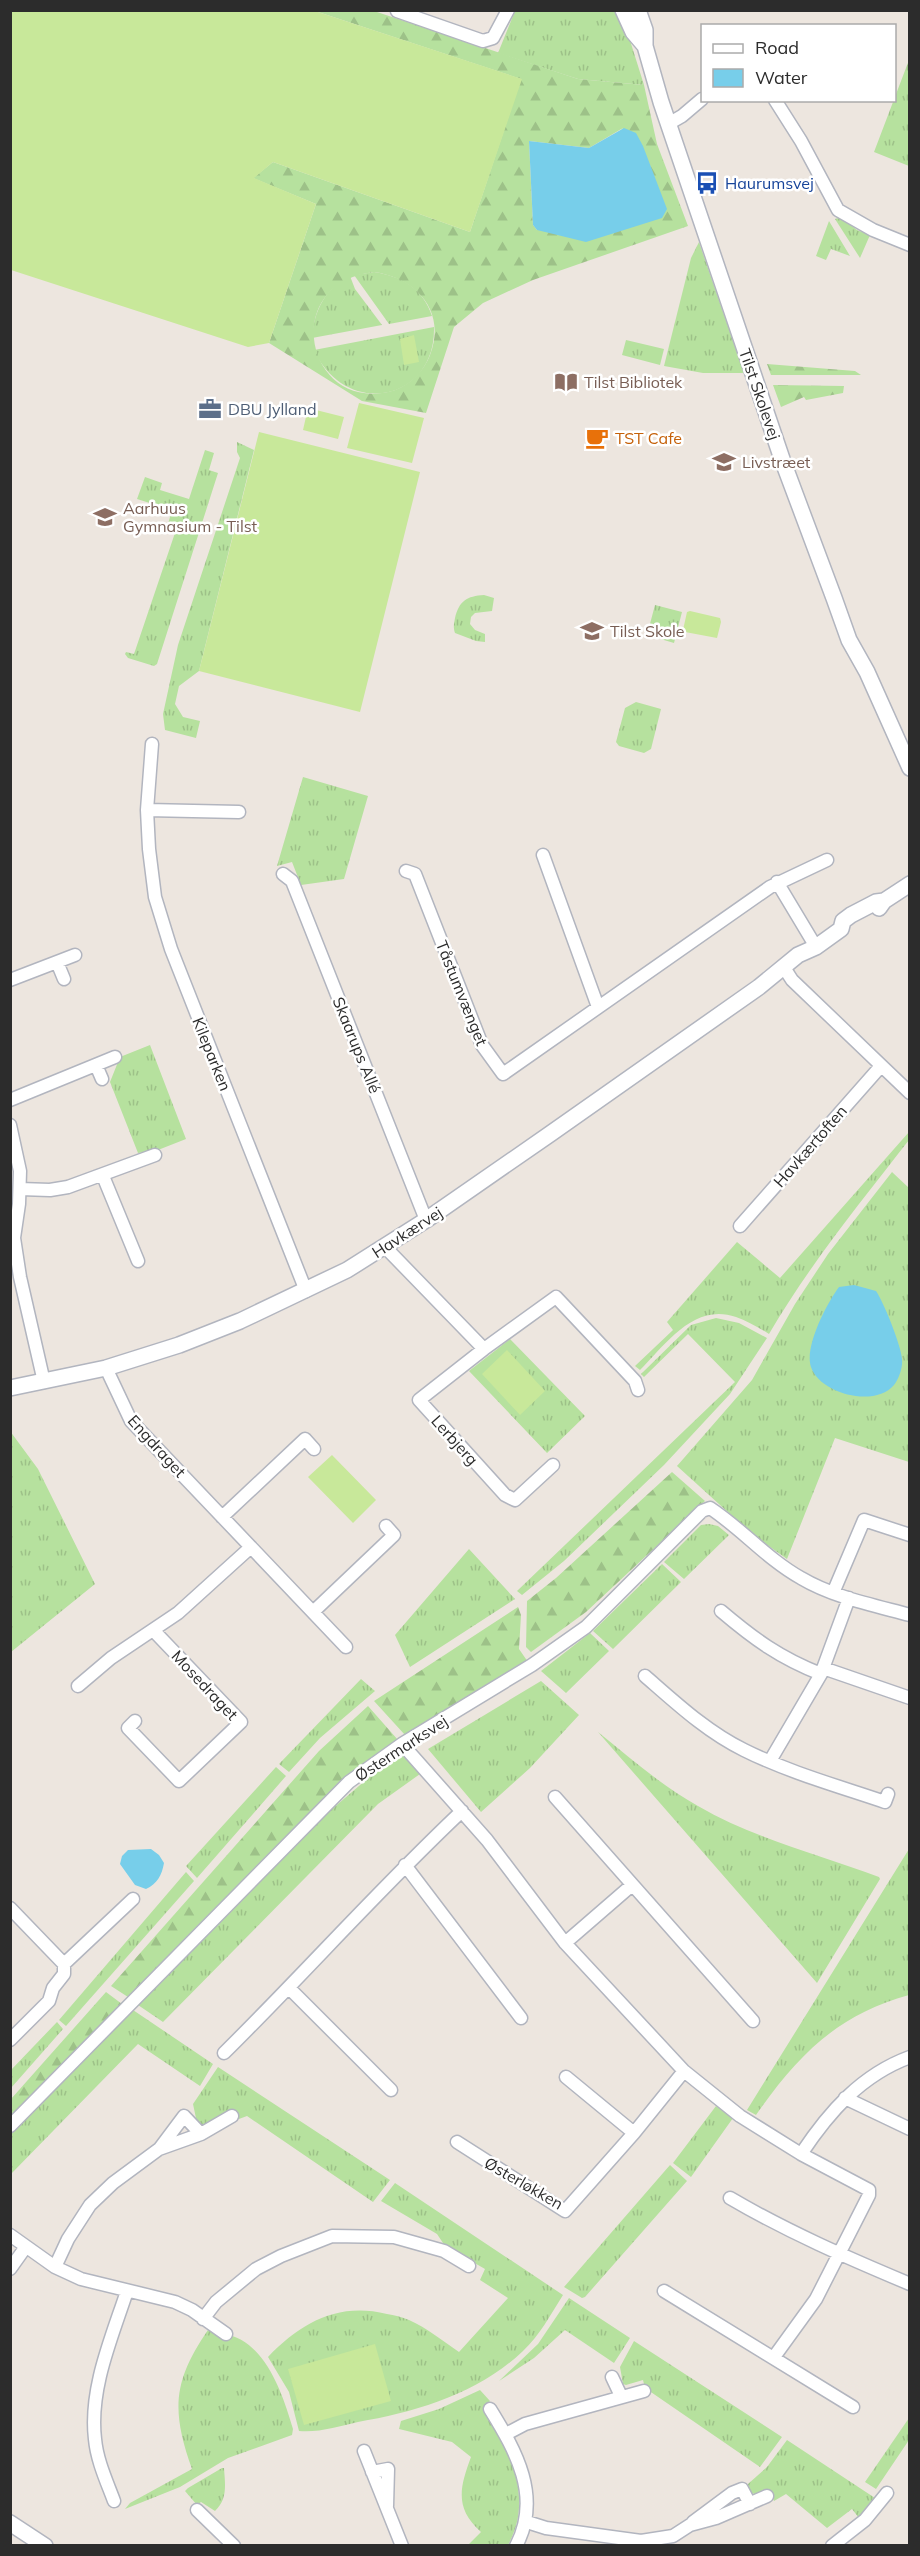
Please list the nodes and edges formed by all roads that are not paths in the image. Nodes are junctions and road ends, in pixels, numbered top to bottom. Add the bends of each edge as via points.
1 (508, 10) edge
2 (624, 10) edge
3 (638, 10) edge
4 (397, 11) edge
5 (645, 46) junction
6 (701, 100) edge
7 (776, 102) edge
8 (668, 124) junction
9 (909, 245) edge
10 (153, 744) dead end
11 (909, 768) edge
12 (147, 810) junction
13 (239, 812) dead end
14 (543, 855) dead end
15 (826, 860) dead end
16 (406, 871) dead end
17 (283, 874) dead end
18 (777, 882) junction
19 (909, 884) edge
20 (816, 947) junction
21 (75, 955) dead end
22 (57, 962) junction
23 (785, 970) junction
24 (64, 979) dead end
25 (10, 980) edge
26 (598, 1007) junction
27 (115, 1057) dead end
28 (96, 1065) junction
29 (881, 1066) junction
30 (102, 1079) dead end
31 (909, 1093) edge
32 (10, 1100) edge
33 (10, 1125) edge
34 (155, 1155) dead end
35 (103, 1176) junction
36 (20, 1189) junction
37 (426, 1220) junction
38 (740, 1226) dead end
39 (12, 1238) edge
40 (385, 1247) junction
41 (138, 1261) dead end
42 (306, 1291) junction
43 (484, 1349) junction
44 (106, 1368) junction
45 (44, 1383) junction
46 (10, 1388) edge
47 (638, 1390) dead end
48 (314, 1449) dead end
49 (553, 1465) dead end
50 (222, 1517) junction
51 (386, 1526) dead end
52 (909, 1535) edge
53 (251, 1547) junction
54 (833, 1593) junction
55 (849, 1598) junction
56 (721, 1611) dead end
57 (313, 1612) junction
58 (909, 1615) edge
59 (153, 1630) junction
60 (346, 1647) dead end
61 (822, 1671) junction
62 (645, 1676) dead end
63 (78, 1686) dead end
64 (909, 1698) edge
65 (135, 1720) dead end
66 (402, 1744) junction
67 (770, 1761) junction
68 (888, 1794) dead end
69 (555, 1797) dead end
70 (462, 1811) junction
71 (405, 1865) junction
72 (632, 1885) junction
73 (133, 1899) dead end
74 (10, 1908) edge
75 (565, 1943) junction
76 (64, 1964) junction
77 (289, 1988) junction
78 (521, 2018) dead end
79 (753, 2021) dead end
80 (10, 2040) edge
81 (224, 2052) dead end
82 (909, 2057) edge
83 (684, 2071) junction
84 (566, 2077) dead end
85 (392, 2090) dead end
86 (845, 2098) junction
87 (232, 2116) dead end
88 (10, 2126) edge
89 (909, 2129) edge
90 (201, 2133) junction
91 (634, 2133) junction
92 (457, 2142) dead end
93 (159, 2149) junction
94 (801, 2154) junction
95 (730, 2198) dead end
96 (10, 2235) edge
97 (25, 2248) junction
98 (839, 2254) junction
99 (469, 2266) dead end
100 (56, 2267) junction
101 (10, 2269) edge
102 (909, 2283) edge
103 (127, 2291) junction
104 (664, 2291) dead end
105 (203, 2319) junction
106 (226, 2334) dead end
107 (774, 2357) junction
108 (612, 2377) dead end
109 (644, 2391) dead end
110 (621, 2396) junction
111 (853, 2407) dead end
112 (490, 2409) dead end
113 (506, 2434) junction
114 (364, 2451) dead end
115 (887, 2493) dead end
116 (767, 2496) dead end
117 (114, 2501) dead end
118 (197, 2510) dead end
119 (527, 2522) junction
120 (10, 2523) edge
121 (45, 2546) edge
122 (234, 2546) edge
123 (402, 2546) edge
124 (516, 2546) edge
125 (832, 2546) edge

1 - 4 street via 494,38 483,41
2 - 5 street, Tilst Skolevej via 633,32
3 - 5 street, Tilst Skolevej via 645,30
5 - 8 street, Tilst Skolevej
6 - 8 street
7 - 9 street via 838,210
8 - 11 street, Tilst Skolevej via 782,459 849,640
10 - 12 street, Kileparken
12 - 13 street
12 - 42 street, Kileparken via 155,897 171,949
14 - 26 street
15 - 18 street, Tåstumvænget
16 - 26 street, Tåstumvænget via 415,874 482,1045 502,1074
17 - 37 street, Skaarups Allé via 292,881
18 - 20 street
18 - 26 street, Tåstumvænget
19 - 20 street, Havkærvej via 850,928 841,929
20 - 23 street, Havkærvej via 804,962
21 - 22 street
22 - 24 street
22 - 25 street
23 - 29 street
23 - 37 street, Havkærvej
27 - 28 street
28 - 30 street
28 - 32 street
29 - 31 street
29 - 38 street, Havkærtoften
33 - 36 street
34 - 35 street
35 - 36 street via 50,1190
35 - 41 street
36 - 39 street
37 - 40 street, Havkærvej
39 - 45 street
40 - 42 street, Havkærvej
40 - 43 street
42 - 44 street, Havkærvej via 179,1345
43 - 47 street, Lerbjerg via 556,1298 635,1382
43 - 49 street, Lerbjerg via 418,1401 505,1495 515,1500
44 - 45 street, Havkærvej
44 - 50 street, Engdraget via 132,1421
45 - 46 street, Havkærvej
48 - 50 street via 305,1439
50 - 53 street, Engdraget
51 - 57 street via 394,1535
52 - 54 street via 864,1520
53 - 57 street, Engdraget
53 - 59 street
54 - 55 street, Østermarksvej
54 - 66 street, Østermarksvej via 802,1579 766,1555 710,1508 702,1511 586,1627 532,1665
55 - 58 street, Østermarksvej
55 - 61 street
56 - 61 street via 766,1647 790,1661
57 - 60 street, Engdraget
59 - 63 street
59 - 65 street, Mosedraget via 241,1722 179,1781 128,1728
61 - 64 street
61 - 67 street
62 - 67 street via 708,1729
66 - 70 street
66 - 88 street, Østermarksvej via 324,1805
67 - 68 street via 885,1802
69 - 72 street
70 - 71 street
70 - 75 street
71 - 77 street
71 - 78 street
72 - 75 street
72 - 79 street
73 - 76 street
74 - 76 street
75 - 83 street
76 - 80 street via 64,1974 49,2001
77 - 81 street
77 - 85 street
82 - 86 street via 892,2063
83 - 91 street, Østerløkken
83 - 94 street via 740,2116
84 - 91 street
86 - 89 street
86 - 94 street
87 - 90 street
90 - 93 street
90 - 93 street via 183,2116
91 - 92 street, Østerløkken via 565,2211
93 - 100 street via 113,2182 90,2205 68,2238
94 - 98 street via 869,2190
95 - 98 street
96 - 97 street
97 - 100 street
97 - 101 street
98 - 102 street
98 - 107 street via 816,2299
99 - 105 street via 444,2251 394,2237 332,2236 256,2270 216,2302
100 - 103 street via 81,2279
103 - 105 street via 175,2302
103 - 117 street via 107,2353 95,2413 95,2440
104 - 107 street
105 - 106 street
107 - 111 street
108 - 110 street
109 - 110 street
110 - 113 street via 525,2424
112 - 113 street
113 - 119 street via 522,2468
114 - 123 street
115 - 125 street via 874,2511
116 - 119 street via 690,2525 673,2536 642,2541
118 - 122 street
119 - 124 street
120 - 121 street

